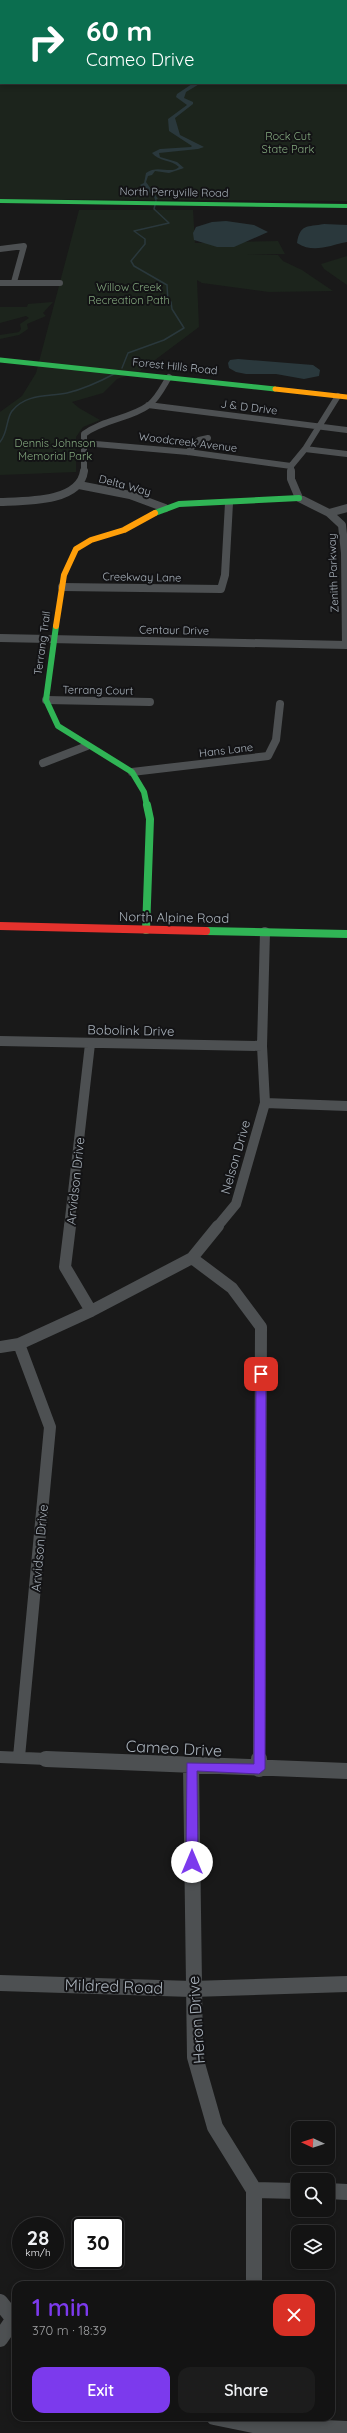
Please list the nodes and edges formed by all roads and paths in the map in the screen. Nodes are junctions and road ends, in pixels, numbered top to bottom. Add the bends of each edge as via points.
1 (0, 201) edge
2 (0, 205) edge
3 (131, 205) junction
4 (170, 205) junction
5 (347, 206) edge
6 (347, 210) edge
7 (0, 249) edge
8 (14, 282) junction
9 (60, 282) dead end
10 (0, 283) edge
11 (0, 360) edge
12 (169, 377) junction
13 (343, 397) edge
14 (148, 405) junction
15 (319, 426) junction
16 (347, 430) edge
17 (208, 438) dead end
18 (84, 443) junction
19 (305, 449) junction
20 (188, 452) junction
21 (347, 454) edge
22 (290, 466) junction
23 (79, 485) junction
24 (299, 498) junction
25 (0, 502) edge
26 (229, 503) junction
27 (165, 508) junction
28 (347, 508) edge
29 (328, 514) junction
30 (346, 553) edge
31 (62, 586) junction
32 (0, 638) edge
33 (54, 639) junction
34 (346, 645) edge
35 (46, 700) junction
36 (150, 702) dead end
37 (280, 704) dead end
38 (86, 746) junction
39 (43, 763) dead end
40 (132, 772) junction
41 (0, 926) edge
42 (146, 930) junction
43 (265, 932) junction
44 (347, 934) edge
45 (0, 1041) edge
46 (90, 1044) junction
47 (262, 1046) junction
48 (265, 1103) junction
49 (347, 1106) edge
50 (192, 1258) junction
51 (91, 1311) junction
52 (20, 1344) junction
53 (0, 1347) edge
54 (0, 1757) edge
55 (19, 1757) junction
56 (191, 1766) junction
57 (259, 1769) junction
58 (347, 1771) edge
59 (0, 1983) edge
60 (347, 1984) edge
61 (192, 1989) junction
62 (254, 2190) junction
63 (291, 2191) edge
64 (335, 2191) edge
65 (347, 2192) edge
66 (254, 2281) edge
67 (0, 2302) edge
68 (12, 2318) edge
69 (12, 2324) edge
70 (0, 2339) edge
71 (254, 2421) edge
72 (347, 2429) edge

1 - 3 street, North Perryville Road
2 - 3 street, North Perryville Road
3 - 4 street, North Perryville Road
4 - 5 street, North Perryville Road
4 - 6 street, North Perryville Road
7 - 8 street via 24,246
8 - 9 street
8 - 10 street
11 - 12 street, Forest Hills Road
12 - 13 street, Forest Hills Road
12 - 14 street via 157,397
13 - 15 street
14 - 15 street, J & D Drive
14 - 18 street via 91,428 84,434
15 - 16 street, J & D Drive
15 - 19 street
17 - 20 street via 199,440
18 - 20 street, Woodcreek Avenue
18 - 23 street via 82,480
19 - 21 street
19 - 22 street
20 - 22 street, Woodcreek Avenue
22 - 24 street via 291,479
23 - 25 street via 71,491 47,498
23 - 27 street, Delta Way via 130,495
24 - 26 street, Terrang Trail
24 - 29 street, Zenith Parkway
26 - 27 street, Terrang Trail via 179,504
26 - 31 street, Creekway Lane via 225,575 221,589
27 - 31 street, Terrang Trail via 118,532 93,538 76,548 69,561
28 - 29 street
29 - 30 street, Zenith Parkway via 342,525
30 - 34 street, Zenith Parkway
31 - 33 street, Terrang Trail
32 - 33 street, Centaur Drive
33 - 34 street, Centaur Drive
33 - 35 street, Terrang Trail
35 - 36 street, Terrang Court
35 - 38 street via 58,726
37 - 40 street, Hans Lane via 276,740 268,756
38 - 39 street
38 - 40 street
40 - 42 street via 144,792 150,819
41 - 42 street, North Alpine Road
42 - 43 street, North Alpine Road
43 - 44 street, North Alpine Road
43 - 47 street, Nelson Drive
45 - 46 street, Bobolink Drive
46 - 47 street, Bobolink Drive
46 - 51 street, Arvidson Drive via 65,1267
47 - 48 street, Nelson Drive
48 - 49 street
48 - 50 street, Nelson Drive via 236,1204
50 - 51 street, Nelson Drive
50 - 57 street via 232,1288 261,1327
51 - 52 street, Nelson Drive
52 - 53 street, Nelson Drive
52 - 55 street, Arvidson Drive via 50,1427
54 - 55 street, Cameo Drive
55 - 56 street, Cameo Drive
56 - 57 street, Cameo Drive
56 - 61 street, Heron Drive
57 - 58 street, Cameo Drive
59 - 61 street, Mildred Road
60 - 61 street, Mildred Road
61 - 62 street, Heron Drive via 194,2057 215,2127
62 - 63 street
62 - 66 street
64 - 65 street
67 - 68 street
69 - 70 street
71 - 72 street

